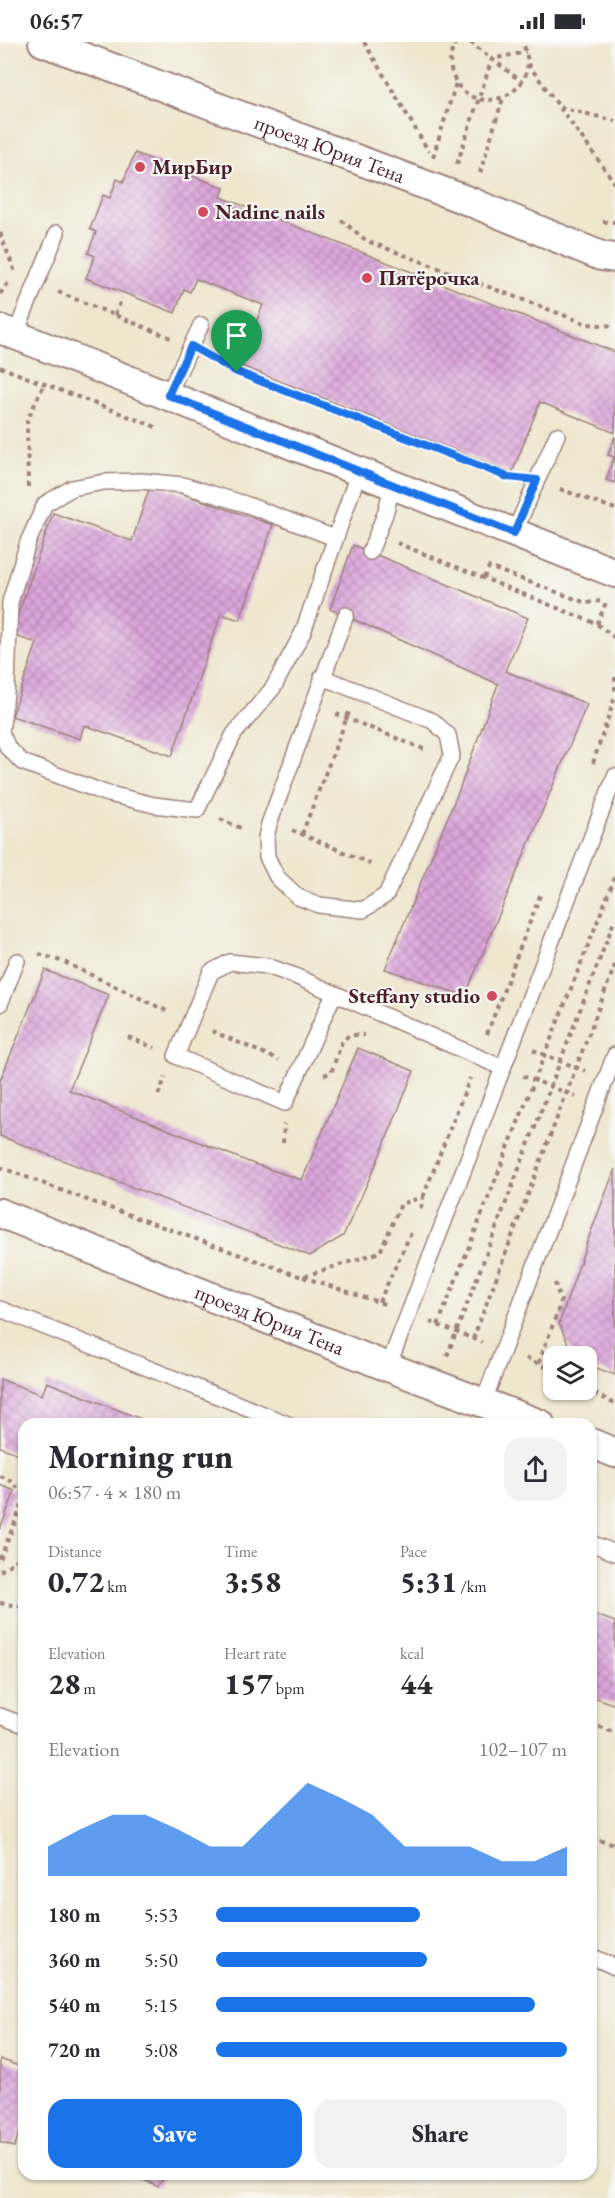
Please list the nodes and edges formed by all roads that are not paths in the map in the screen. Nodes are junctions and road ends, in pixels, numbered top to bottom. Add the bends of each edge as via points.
1 (43, 42) edge
2 (57, 233) dead end
3 (615, 258) edge
4 (201, 324) dead end
5 (7, 332) edge
6 (168, 395) junction
7 (557, 435) dead end
8 (359, 471) junction
9 (393, 484) junction
10 (514, 533) junction
11 (335, 538) junction
12 (370, 552) dead end
13 (615, 573) edge
14 (346, 615) dead end
15 (322, 677) junction
16 (615, 776) edge
17 (17, 961) road end
18 (334, 994) junction
19 (0, 1004) edge
20 (615, 1055) edge
21 (503, 1068) junction
22 (610, 1081) edge
23 (0, 1213) edge
24 (0, 1310) edge
25 (388, 1367) junction
26 (483, 1403) junction
27 (273, 1418) edge
28 (524, 1418) edge
29 (597, 1446) edge
30 (615, 1453) edge
31 (597, 1546) edge
32 (615, 1553) edge
33 (0, 1716) edge
34 (18, 1723) edge
35 (597, 1958) edge
36 (615, 1966) edge

1 - 3 street, проезд Юрия Тена via 460,198 601,256
2 - 5 lane via 36,283
4 - 6 lane
5 - 6 street
6 - 8 street
7 - 10 lane
8 - 9 street
8 - 11 lane
9 - 10 street
9 - 12 lane
10 - 13 street
11 - 11 lane via 193,488 141,481 72,488 45,504 28,542 10,602 8,686 1,732 8,748 22,762 105,793 197,810 234,734 273,688 303,632
14 - 15 lane
15 - 15 lane via 270,821 267,857 277,877 298,897 319,905 363,910 386,896 404,868 452,755 448,735 433,720
16 - 21 lane
17 - 19 lane
18 - 18 lane via 285,1103 176,1056 212,972 231,962 267,966
18 - 21 lane
20 - 22 lane
21 - 25 lane
22 - 26 lane via 596,1104
23 - 25 street, проезд Юрия Тена
24 - 27 lane
25 - 26 street, проезд Юрия Тена
26 - 28 street, проезд Юрия Тена
29 - 30 street
31 - 32 lane
33 - 34 lane
35 - 36 lane

